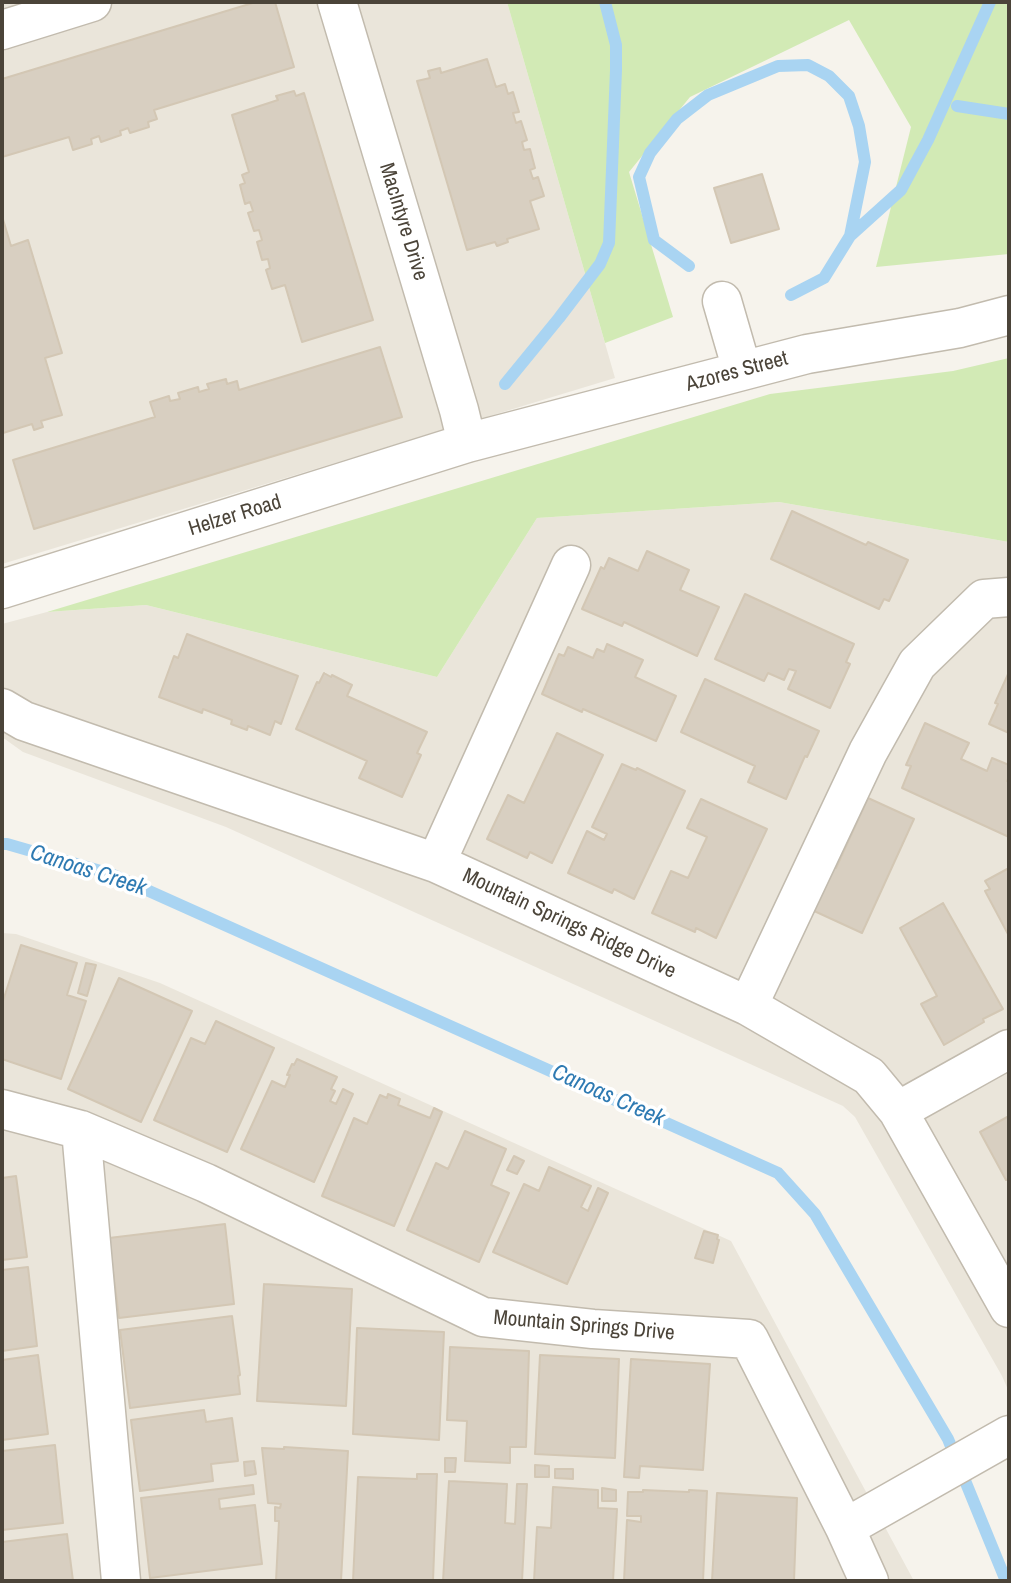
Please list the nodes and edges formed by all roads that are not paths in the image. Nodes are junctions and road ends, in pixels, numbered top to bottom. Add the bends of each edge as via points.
1 (92, 2) edge
2 (337, 2) edge
3 (2, 30) edge
4 (722, 301) dead end
5 (1009, 315) edge
6 (742, 370) junction
7 (467, 443) junction
8 (571, 565) dead end
9 (2, 589) edge
10 (1009, 597) edge
11 (2, 708) edge
12 (436, 863) junction
13 (748, 1006) junction
14 (1009, 1049) edge
15 (2, 1109) edge
16 (898, 1111) junction
17 (81, 1130) junction
18 (1009, 1308) edge
19 (1009, 1435) edge
20 (845, 1528) junction
21 (121, 1581) edge
22 (869, 1581) edge

1 - 3 street
2 - 7 street, MacIntyre Drive
4 - 6 street
5 - 6 street, Azores Street
6 - 7 street, Azores Street
7 - 9 street, Helzer Road
8 - 12 street
10 - 13 street via 984,599 917,664 868,752
11 - 12 street, Mountain Springs Ridge Drive via 24,722
12 - 13 street, Mountain Springs Ridge Drive
13 - 16 street, Mountain Springs Ridge Drive via 869,1076
14 - 16 street
15 - 17 street, Mountain Springs Drive
16 - 18 street, Mountain Springs Ridge Drive
17 - 20 street, Mountain Springs Drive via 206,1183 483,1317 748,1339
17 - 21 street
19 - 20 street
20 - 22 street, Mountain Springs Drive

